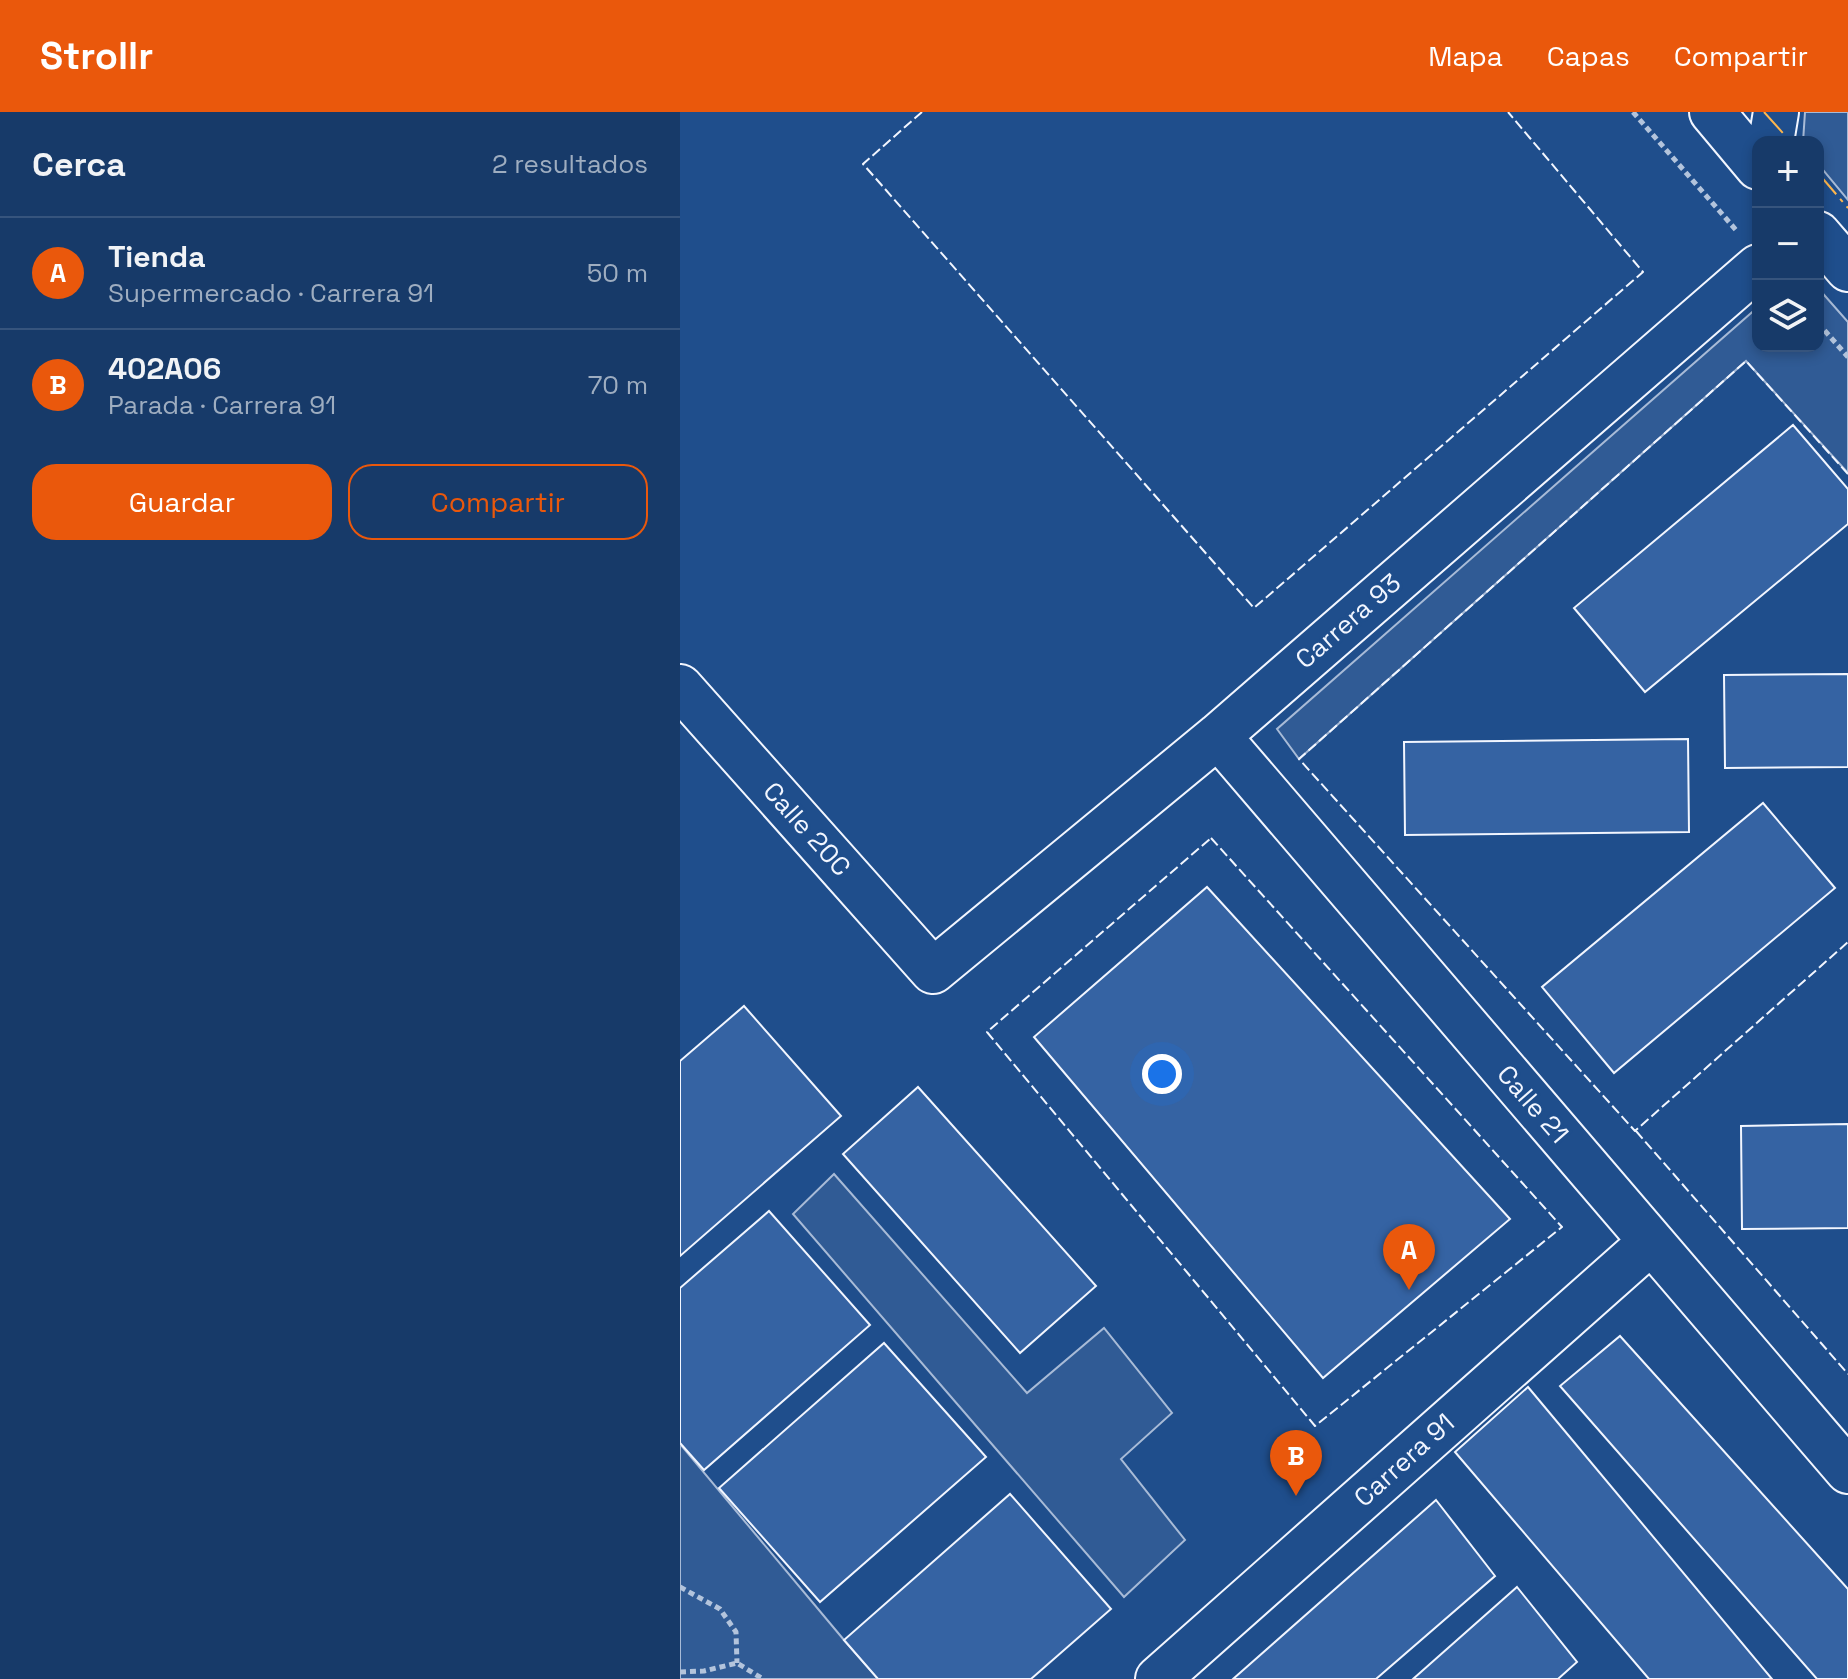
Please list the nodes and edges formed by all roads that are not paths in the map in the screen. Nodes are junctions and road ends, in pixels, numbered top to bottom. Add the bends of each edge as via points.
1 (1712, 112) edge
2 (1776, 112) edge
3 (1772, 136) edge
4 (1752, 160) edge
5 (1824, 241) edge
6 (1748, 250) edge
7 (1848, 269) edge
8 (680, 687) edge
9 (1218, 736) junction
10 (933, 971) joint
11 (1651, 1242) junction
12 (1848, 1471) edge
13 (1158, 1679) edge

1 - 4 street
2 - 3 street
5 - 7 street
6 - 9 street, Carrera 93
8 - 10 street, Calle 20C
9 - 10 street, Carrera 93
9 - 11 street, Calle 21
11 - 12 street, Calle 21
11 - 13 street, Carrera 91

